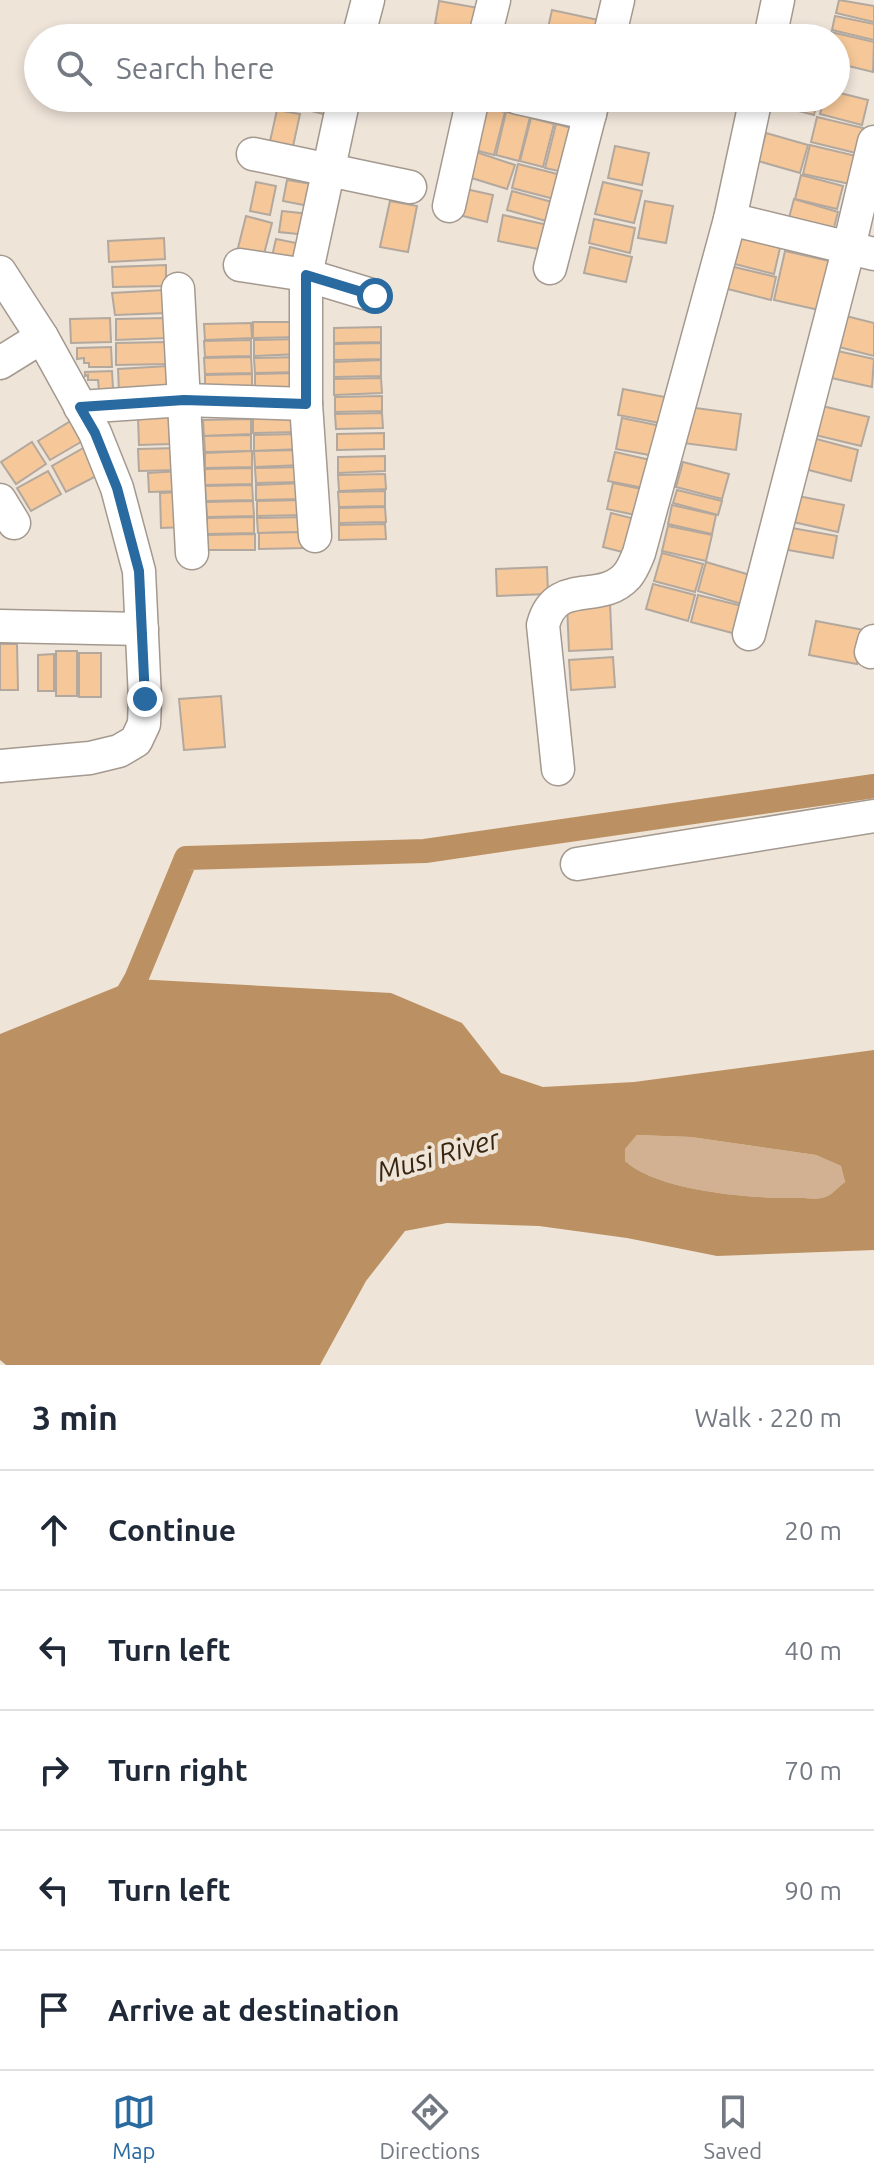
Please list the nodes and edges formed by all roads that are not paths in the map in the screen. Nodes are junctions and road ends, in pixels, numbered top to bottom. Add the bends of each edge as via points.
1 (368, 0) edge
2 (494, 0) edge
3 (618, 0) edge
4 (778, 0) edge
5 (362, 24) edge
6 (488, 24) edge
7 (612, 24) edge
8 (773, 24) edge
9 (341, 112) edge
10 (470, 112) edge
11 (590, 112) edge
12 (753, 112) edge
13 (874, 142) edge
14 (253, 154) dead end
15 (329, 170) junction
16 (410, 187) dead end
17 (449, 206) dead end
18 (730, 219) junction
19 (862, 250) edge
20 (240, 265) dead end
21 (550, 268) dead end
22 (0, 272) edge
23 (306, 275) junction
24 (178, 289) dead end
25 (375, 296) dead end
26 (42, 337) junction
27 (0, 363) edge
28 (184, 400) junction
29 (306, 404) junction
30 (80, 407) junction
31 (315, 536) dead end
32 (192, 553) dead end
33 (0, 626) edge
34 (142, 629) junction
35 (749, 634) dead end
36 (0, 766) edge
37 (558, 769) dead end
38 (874, 816) edge
39 (577, 864) dead end

1 - 5 street
2 - 6 street
3 - 7 street
4 - 8 street
9 - 15 street
10 - 17 street
11 - 21 street
12 - 18 street
13 - 19 street
14 - 15 street
15 - 16 street
15 - 23 street
18 - 19 street
18 - 37 street via 634,565 618,582 567,595 546,612
19 - 35 street
20 - 23 street
22 - 26 street
23 - 25 street
23 - 29 street
24 - 28 street
26 - 27 street
26 - 30 street
28 - 29 street
28 - 30 street
28 - 32 street
29 - 31 street
30 - 34 street via 117,488 139,571
33 - 34 street
34 - 36 street via 144,724 136,741 90,758
38 - 39 street

